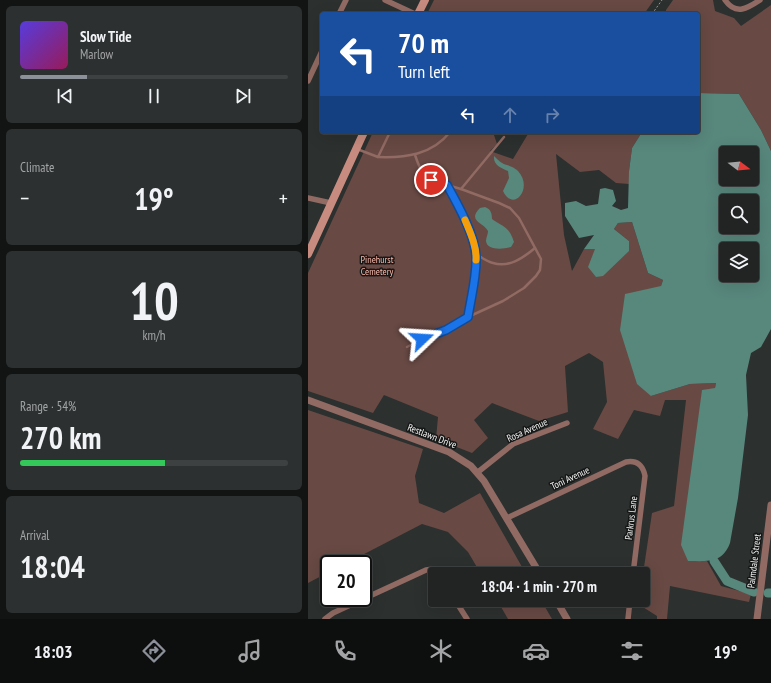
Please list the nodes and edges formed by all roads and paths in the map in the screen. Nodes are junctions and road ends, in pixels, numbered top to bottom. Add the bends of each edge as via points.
1 (346, 0) edge
2 (384, 0) edge
3 (425, 0) edge
4 (662, 0) edge
5 (725, 0) edge
6 (760, 0) edge
7 (341, 12) edge
8 (411, 12) edge
9 (419, 12) edge
10 (653, 12) edge
11 (320, 55) edge
12 (308, 81) edge
13 (363, 134) edge
14 (389, 134) edge
15 (448, 134) edge
16 (504, 137) dead end
17 (357, 148) junction
18 (415, 155) junction
19 (378, 157) junction
20 (447, 185) junction
21 (461, 189) junction
22 (308, 198) edge
23 (331, 204) junction
24 (535, 248) junction
25 (308, 254) edge
26 (476, 254) junction
27 (468, 317) junction
28 (407, 347) dead end
29 (308, 400) edge
30 (567, 423) dead end
31 (640, 464) joint
32 (478, 472) junction
33 (771, 505) edge
34 (507, 518) junction
35 (536, 567) edge
36 (634, 567) edge
37 (428, 570) edge
38 (459, 607) edge
39 (560, 607) edge
40 (629, 607) edge
41 (324, 619) edge
42 (466, 619) edge
43 (567, 619) edge
44 (628, 619) edge
45 (757, 619) edge

1 - 7 street
2 - 8 street
3 - 9 main road
4 - 10 path
5 - 6 street via 730,6 742,9 749,8
11 - 12 street
13 - 17 main road
14 - 19 lane
15 - 18 lane via 434,147
16 - 21 lane
17 - 19 lane
17 - 23 main road
18 - 19 lane
18 - 20 lane via 424,176
20 - 21 lane
20 - 26 lane via 470,231
21 - 24 lane via 510,208 519,218
22 - 23 street
23 - 25 main road
24 - 26 lane via 523,258 501,265
24 - 27 lane via 541,264 540,270 532,280 503,301
26 - 27 lane
27 - 28 lane
29 - 32 street, Restlawn Drive via 450,452
30 - 32 street, Rosa Avenue via 513,444
31 - 34 street, Toni Avenue via 626,462
31 - 36 street, Parkrus Lane via 645,476
32 - 34 street, Restlawn Drive
33 - 45 street, Palmdale Street
34 - 35 street, Restlawn Drive
37 - 41 street
38 - 42 street
39 - 43 street
40 - 44 street

